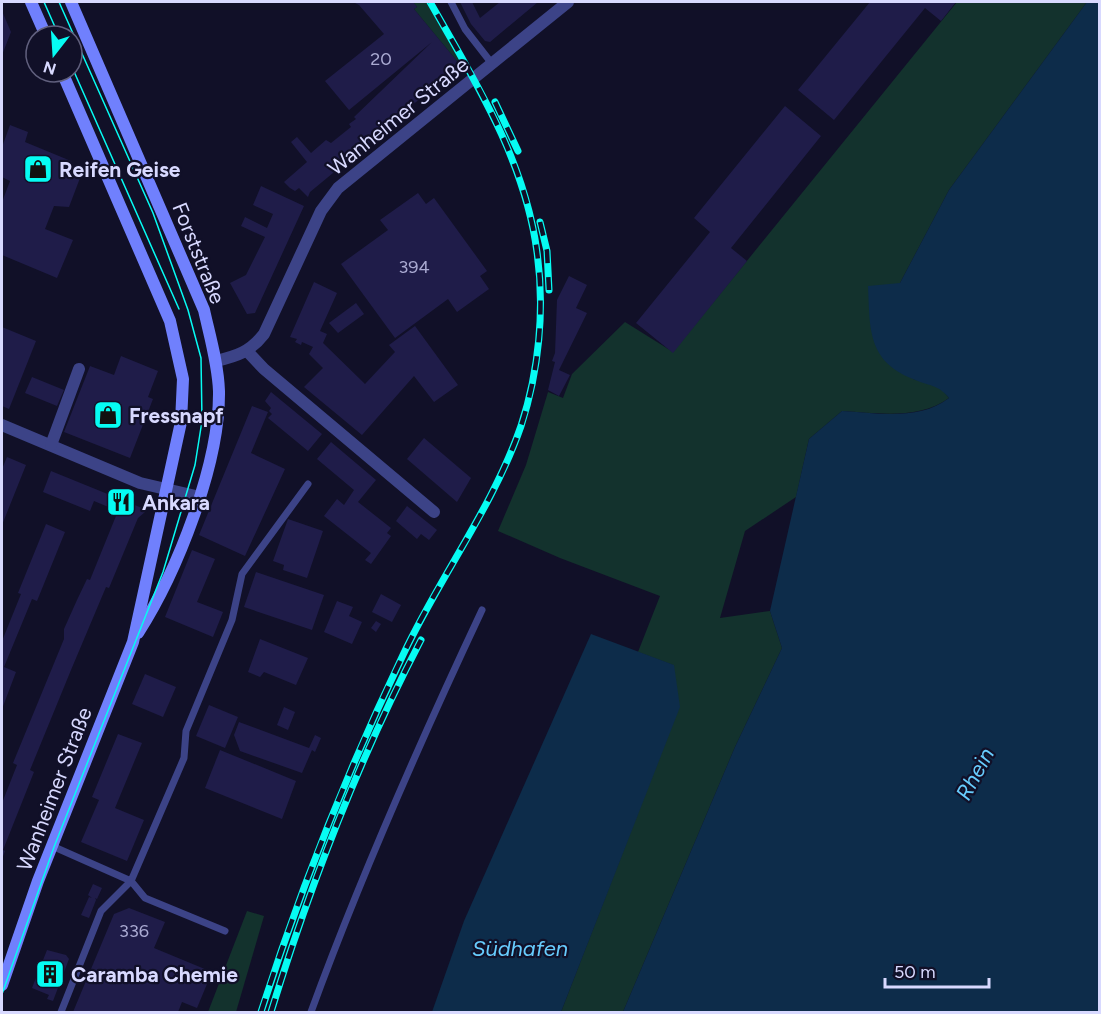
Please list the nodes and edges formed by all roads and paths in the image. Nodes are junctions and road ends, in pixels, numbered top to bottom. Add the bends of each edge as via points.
1 (31, 2) edge
2 (71, 2) edge
3 (451, 2) edge
4 (568, 2) edge
5 (41, 24) edge
6 (492, 64) junction
7 (67, 84) edge
8 (246, 351) junction
9 (216, 361) junction
10 (79, 369) dead end
11 (2, 425) edge
12 (51, 445) junction
13 (308, 484) dead end
14 (167, 489) junction
15 (200, 497) junction
16 (434, 512) dead end
17 (482, 610) dead end
18 (133, 642) junction
19 (52, 846) junction
20 (131, 880) junction
21 (225, 931) dead end
22 (2, 985) edge
23 (61, 1012) edge
24 (311, 1012) edge

1 - 5 street
2 - 9 street, Forststraße via 204,310
3 - 6 lane via 465,29
4 - 6 street, Wanheimer Straße
6 - 8 street, Wanheimer Straße via 328,199 264,334
7 - 14 street via 176,337 183,380 181,422
8 - 9 street, Wanheimer Straße
8 - 16 street
9 - 15 street, Forststraße via 216,434
10 - 12 street
11 - 12 street
12 - 14 street via 141,483
13 - 20 lane via 242,574 232,620 186,731 184,758
14 - 15 street
14 - 18 street, Wanheimer Straße
15 - 18 street, Wanheimer Straße via 164,587
17 - 24 lane via 360,882
18 - 19 street, Wanheimer Straße
19 - 20 lane
19 - 22 street, Wanheimer Straße
20 - 21 lane via 145,898
20 - 23 lane via 102,911

